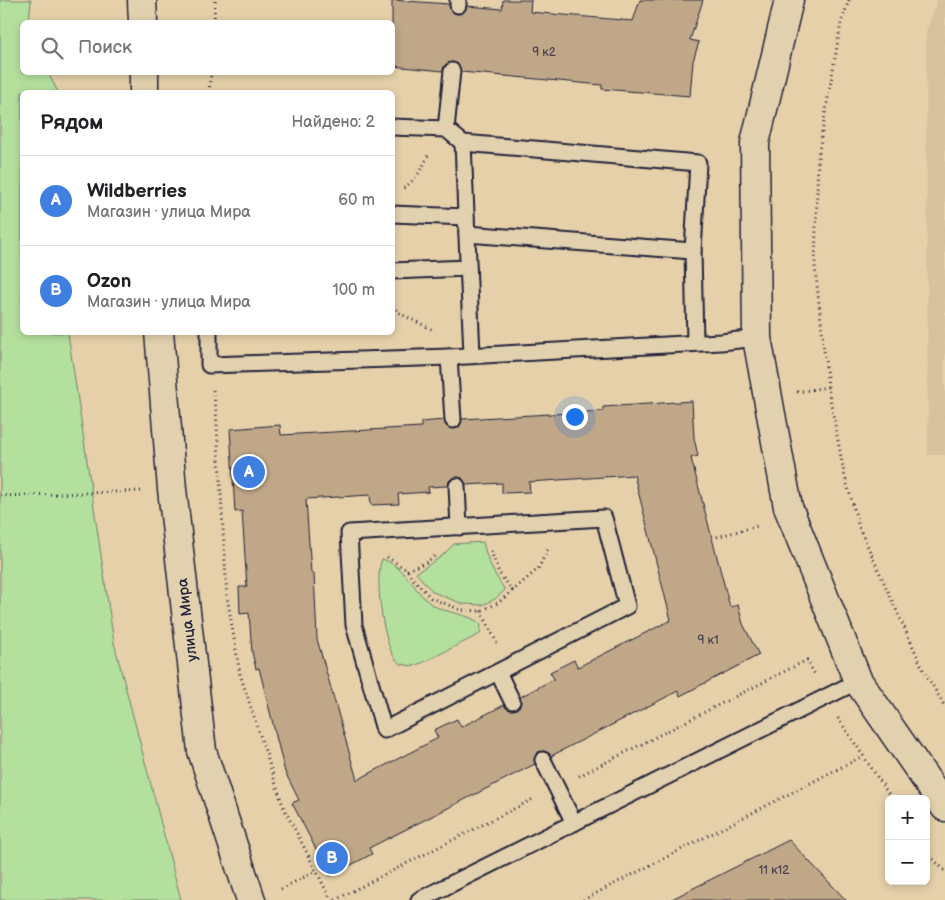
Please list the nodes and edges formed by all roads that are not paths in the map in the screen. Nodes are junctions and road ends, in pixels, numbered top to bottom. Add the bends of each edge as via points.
1 (142, 0) edge
2 (789, 0) edge
3 (143, 20) edge
4 (452, 71) dead end
5 (144, 75) edge
6 (144, 90) edge
7 (395, 127) edge
8 (442, 129) junction
9 (462, 143) junction
10 (395, 214) edge
11 (466, 217) junction
12 (466, 234) junction
13 (692, 251) junction
14 (468, 268) junction
15 (395, 271) edge
16 (159, 335) edge
17 (209, 335) edge
18 (758, 338) junction
19 (695, 342) junction
20 (472, 355) junction
21 (449, 356) junction
22 (453, 420) dead end
23 (456, 486) dead end
24 (459, 527) junction
25 (503, 669) junction
26 (858, 681) junction
27 (512, 701) dead end
28 (542, 760) dead end
29 (945, 807) edge
30 (574, 823) junction
31 (251, 900) edge
32 (419, 900) edge

1 - 3 street
2 - 18 street via 755,142
4 - 8 lane
5 - 6 street
7 - 8 lane
8 - 9 lane
9 - 11 lane
9 - 13 lane via 698,163
10 - 11 lane
11 - 12 lane
12 - 13 lane
12 - 14 lane
13 - 19 lane
14 - 15 lane
14 - 20 lane
16 - 31 street, улица Мира via 172,490 202,751
17 - 21 lane via 209,365
18 - 19 lane
18 - 26 street via 788,507
19 - 20 lane
20 - 21 lane
21 - 22 lane
23 - 24 lane
24 - 25 lane via 604,518 627,606
24 - 25 lane via 349,533 354,625 384,730
25 - 27 lane
26 - 29 street
26 - 30 lane
28 - 30 lane
30 - 32 lane

